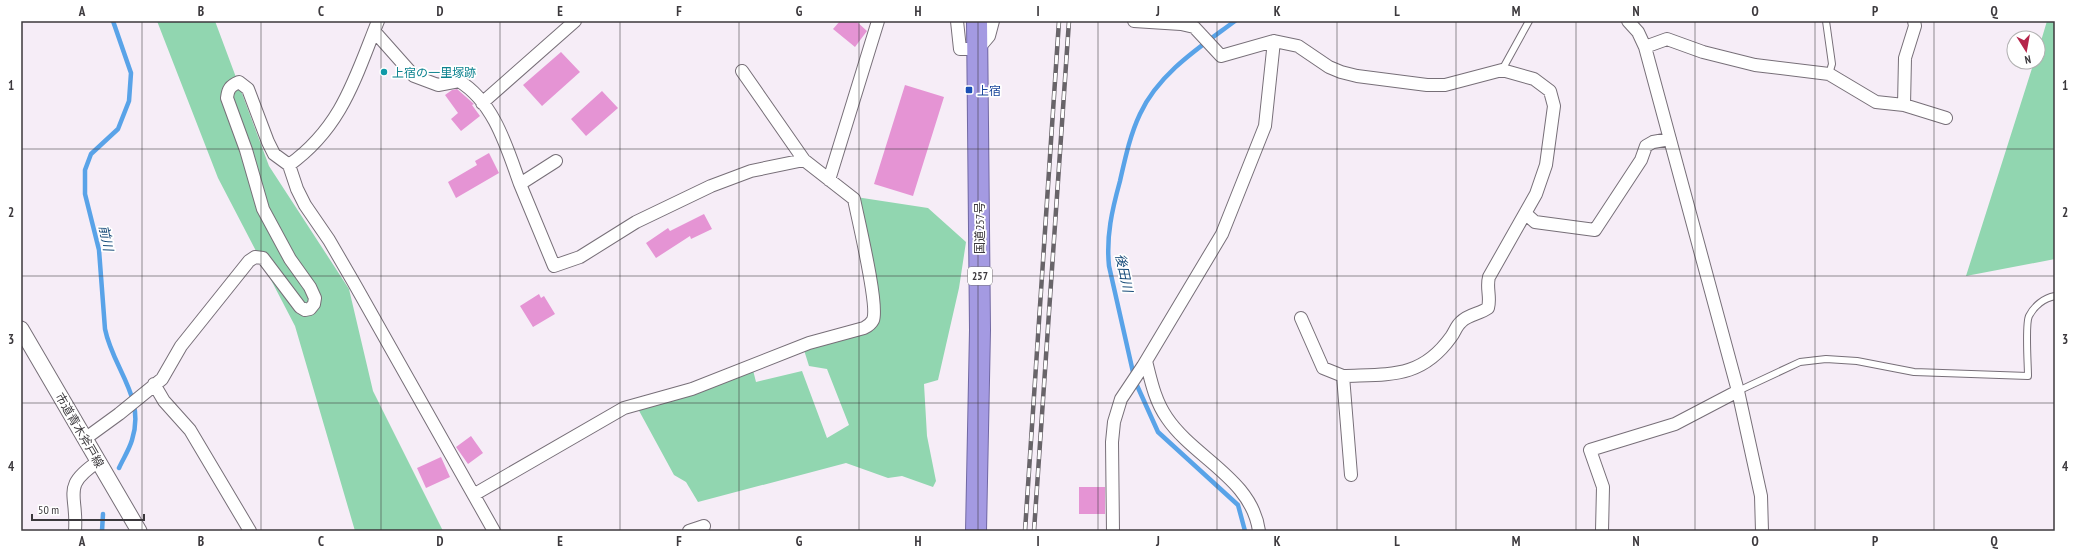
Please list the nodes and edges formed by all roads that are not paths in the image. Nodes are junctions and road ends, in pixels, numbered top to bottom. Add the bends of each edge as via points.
1 (576, 21) edge
2 (878, 21) edge
3 (957, 21) edge
4 (977, 21) edge
5 (993, 21) edge
6 (1134, 21) edge
7 (1529, 21) edge
8 (1628, 21) edge
9 (1826, 21) edge
10 (1914, 21) edge
11 (376, 26) edge
12 (1274, 41) junction
13 (1645, 48) junction
14 (978, 49) junction
15 (1502, 70) junction
16 (742, 71) dead end
17 (1829, 74) junction
18 (482, 103) junction
19 (1904, 105) junction
20 (1946, 118) dead end
21 (1670, 139) junction
22 (804, 160) junction
23 (556, 161) dead end
24 (289, 165) junction
25 (829, 180) junction
26 (520, 184) junction
27 (1526, 214) junction
28 (2055, 296) edge
29 (1301, 318) dead end
30 (21, 329) edge
31 (1145, 364) junction
32 (1343, 376) junction
33 (154, 384) junction
34 (1738, 391) junction
35 (86, 438) junction
36 (98, 461) junction
37 (1351, 475) dead end
38 (475, 494) junction
39 (704, 526) dead end
40 (75, 531) edge
41 (139, 531) edge
42 (250, 531) edge
43 (494, 531) edge
44 (689, 531) edge
45 (976, 531) edge
46 (1113, 531) edge
47 (1259, 531) edge
48 (1602, 531) edge
49 (1762, 531) edge

1 - 18 street
2 - 25 street
3 - 14 street via 960,49
4 - 14 highway, 国道257号 / 257
5 - 14 street via 989,36
6 - 12 street via 1181,24 1194,28 1222,56
7 - 15 lane
8 - 13 street via 1638,32
9 - 17 lane via 1832,64
10 - 19 street via 1915,26 1905,58
11 - 18 street via 414,76 438,85 459,81
11 - 24 street via 343,106 322,136
12 - 15 street via 1298,46 1341,72 1394,82 1445,85
12 - 31 street via 1265,126 1222,234
13 - 17 street via 1667,39 1703,52 1755,65
13 - 21 street
14 - 45 highway, 国道257号 / 257 via 980,330
15 - 27 street via 1534,79 1550,91 1554,106 1546,165
16 - 22 street
17 - 19 street via 1876,102
18 - 26 street via 493,117
19 - 20 street
21 - 27 street via 1646,146 1641,160 1595,230 1535,222
21 - 34 street
22 - 25 street
22 - 26 street via 751,171 711,186 636,222 580,257 554,266
23 - 26 street
24 - 33 street via 274,154 248,89 239,82 232,85 227,98 246,150 263,209 290,259 310,287 314,304 310,309 300,307 263,258 255,257 249,261 181,346 162,379
24 - 38 street via 305,205 329,240
25 - 38 street via 854,199 872,288 874,316 869,325 809,343 692,389 624,408
27 - 32 street via 1490,277 1488,308 1461,321 1452,337 1424,363 1411,371
28 - 34 lane via 2037,305 2028,318 2028,376 1914,372 1857,360 1826,359 1800,362
29 - 32 street via 1323,368
30 - 35 street, 市道青木斧戸線
31 - 46 street via 1121,399 1114,422
31 - 47 street via 1156,400 1168,420 1241,490 1252,508
32 - 37 street
33 - 35 street
33 - 42 street via 164,401 190,430
34 - 48 street via 1675,424 1590,450 1603,487
34 - 49 street via 1761,496
35 - 36 street, 市道青木斧戸線
36 - 40 street via 83,472 73,490
36 - 41 street, 市道青木斧戸線
38 - 43 street
39 - 44 street

